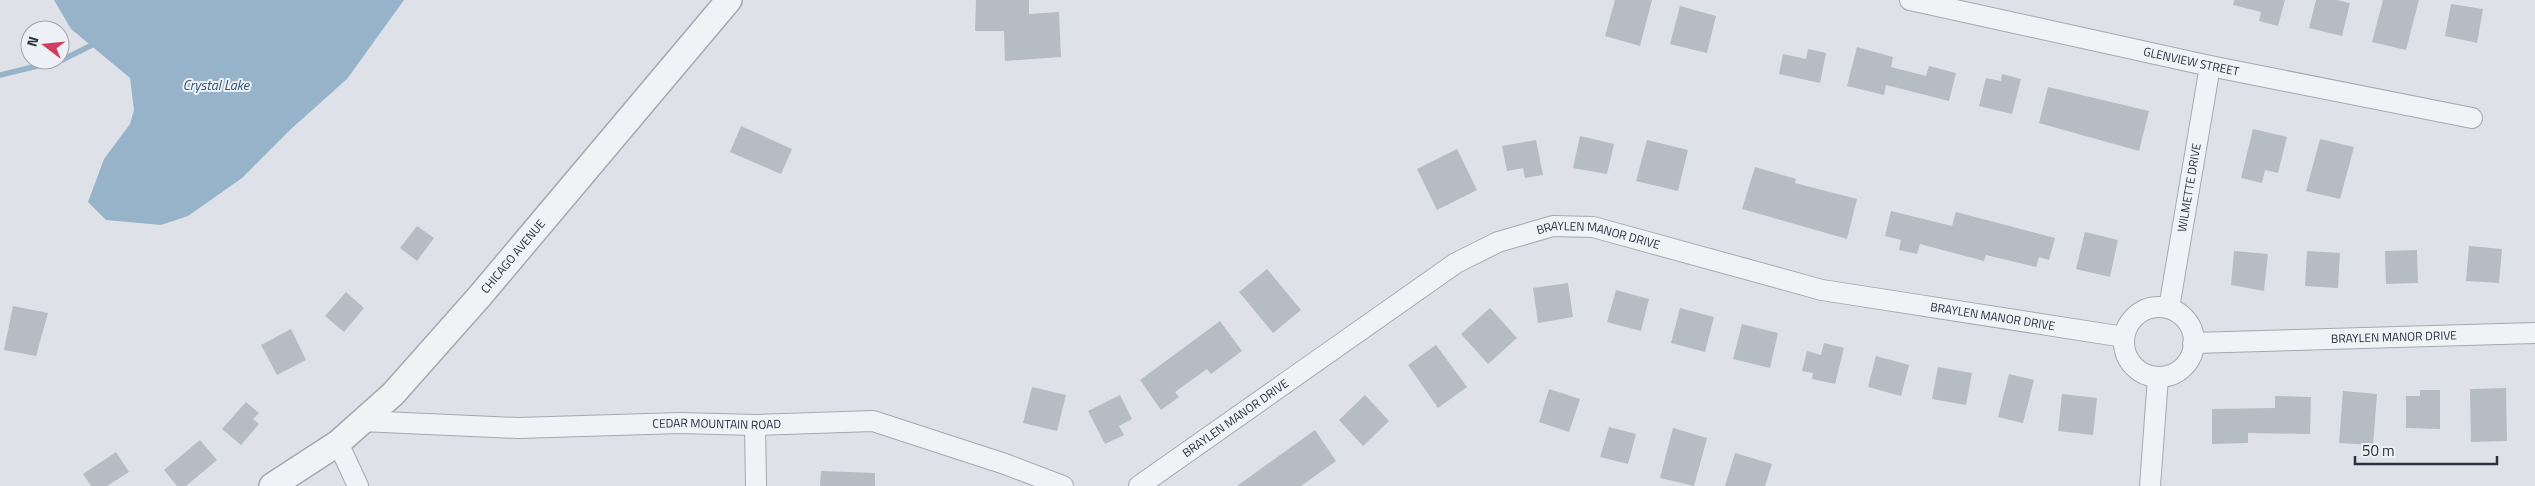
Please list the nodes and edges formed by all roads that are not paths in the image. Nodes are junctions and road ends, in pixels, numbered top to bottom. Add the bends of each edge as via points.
1 (729, 0) edge
2 (1910, 0) edge
3 (2210, 66) junction
4 (2472, 118) dead end
5 (2169, 308) junction
6 (2535, 333) edge
7 (2124, 337) junction
8 (2194, 343) junction
9 (2158, 377) junction
10 (361, 421) junction
11 (755, 425) junction
12 (338, 443) junction
13 (272, 486) edge
14 (358, 486) edge
15 (756, 486) edge
16 (1063, 486) edge
17 (1138, 486) edge
18 (2150, 486) edge

1 - 10 street, CHICAGO AVENUE via 479,297 393,394
2 - 3 street, GLENVIEW STREET
3 - 4 street, GLENVIEW STREET
3 - 5 street, WILMETTE DRIVE
5 - 7 street via 2159,306 2140,312 2127,327
5 - 8 street via 2187,321
6 - 8 street, BRAYLEN MANOR DRIVE
7 - 9 street via 2124,349 2133,364 2147,375
7 - 17 street, BRAYLEN MANOR DRIVE via 1822,290 1593,227 1553,226 1498,242 1456,263
8 - 9 street via 2192,354 2178,371
9 - 18 street
10 - 11 street, CEDAR MOUNTAIN ROAD via 518,428 680,423
10 - 12 street, CHICAGO AVENUE
11 - 15 street
11 - 16 street, CEDAR MOUNTAIN ROAD via 873,421
12 - 13 street, CHICAGO AVENUE
12 - 14 street

